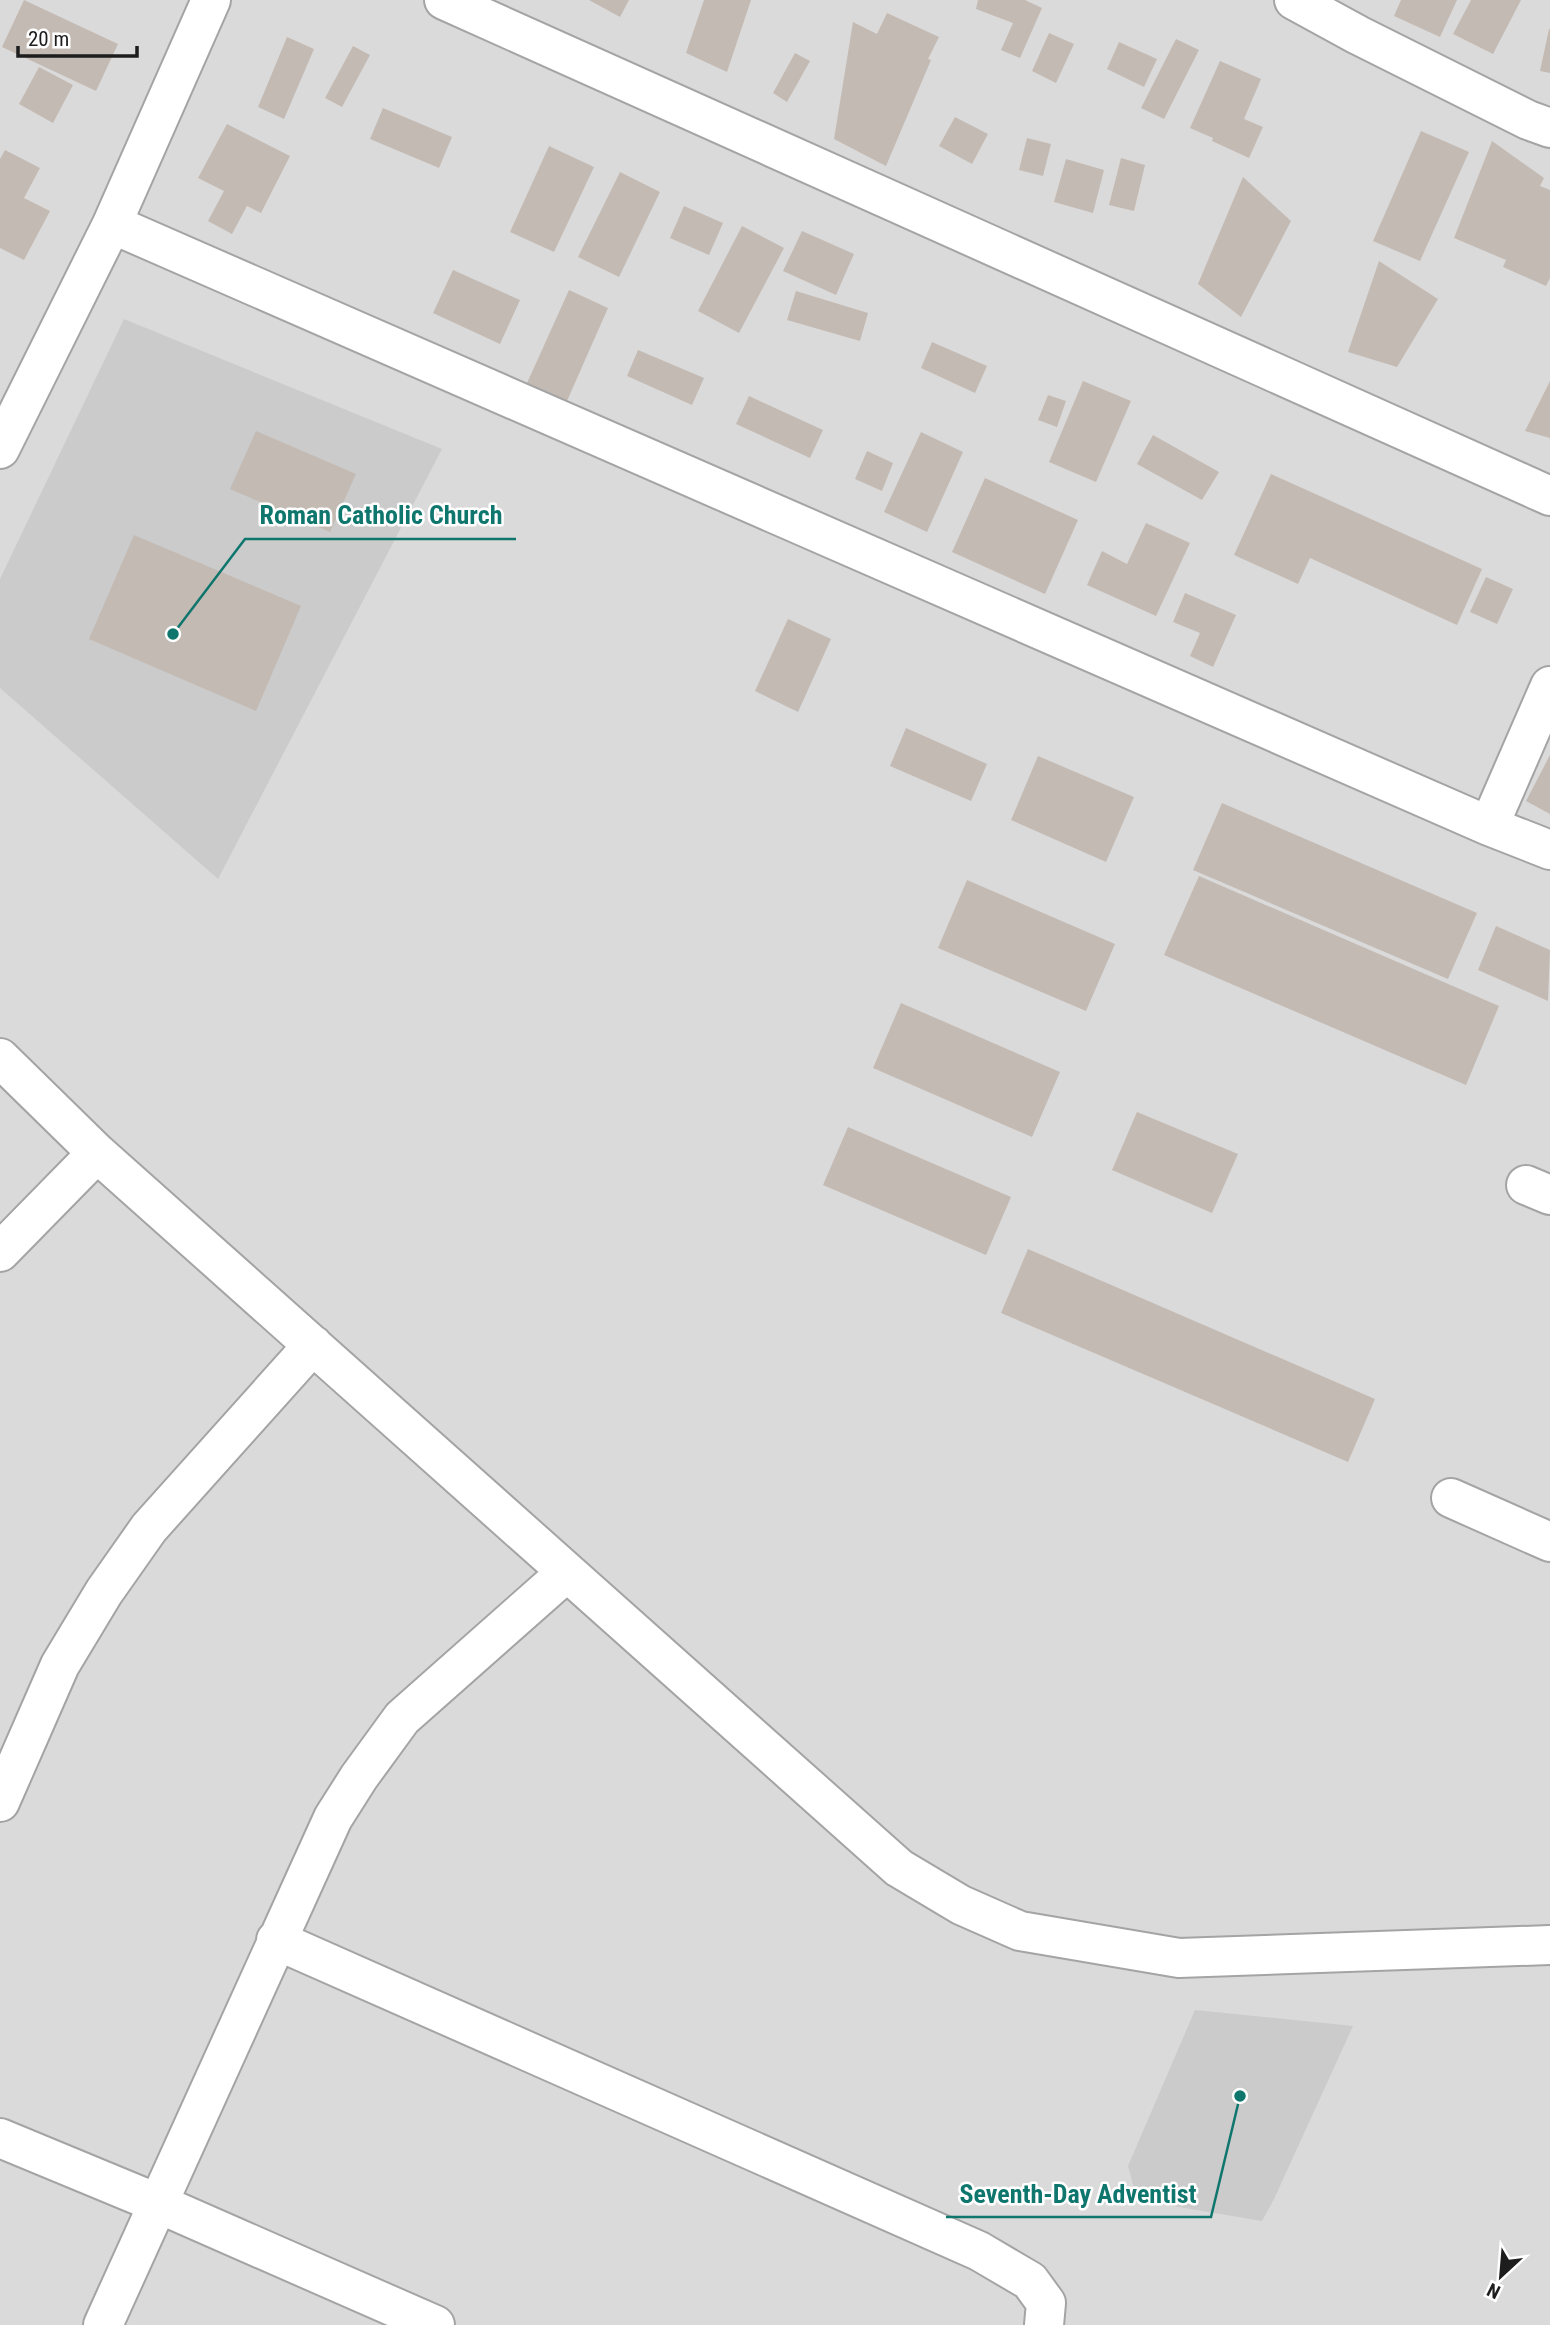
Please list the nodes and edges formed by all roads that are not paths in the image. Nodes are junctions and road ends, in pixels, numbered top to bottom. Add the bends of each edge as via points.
1 (211, 0) edge
2 (444, 0) edge
3 (1294, 0) edge
4 (1550, 128) edge
5 (112, 224) junction
6 (0, 449) edge
7 (1550, 496) edge
8 (1550, 686) edge
9 (1489, 826) junction
10 (1550, 850) edge
11 (0, 1058) edge
12 (97, 1153) junction
13 (0, 1252) edge
14 (313, 1345) junction
15 (1451, 1497) dead end
16 (1550, 1542) edge
17 (567, 1572) junction
18 (0, 1802) edge
19 (276, 1940) junction
20 (1550, 1945) edge
21 (0, 2138) edge
22 (157, 2203) junction
23 (103, 2325) edge
24 (435, 2325) edge
25 (1044, 2325) edge

1 - 5 street
2 - 7 street
3 - 4 street
5 - 6 street
5 - 9 street
8 - 9 street
9 - 10 street
11 - 12 street
12 - 13 street
12 - 14 street
14 - 17 street
14 - 18 street via 149,1528 104,1592 60,1665
15 - 16 street
17 - 19 street via 402,1718 333,1818
17 - 20 street via 899,1868 961,1905 1020,1931 1179,1958
19 - 22 street
19 - 25 street via 979,2251 1030,2281 1046,2303
21 - 22 street
22 - 23 street
22 - 24 street

